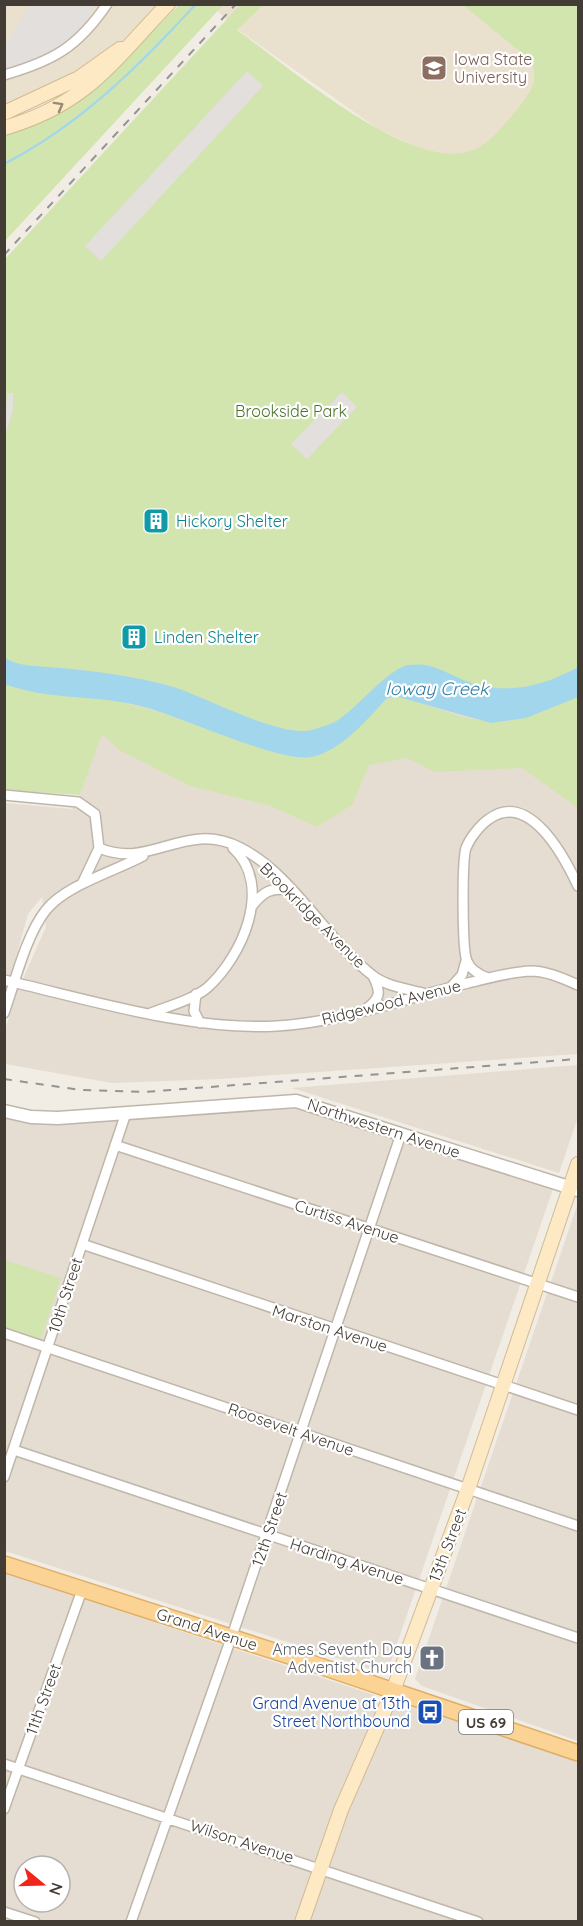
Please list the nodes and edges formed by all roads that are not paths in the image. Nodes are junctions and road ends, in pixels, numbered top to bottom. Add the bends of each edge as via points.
1 (107, 4) edge
2 (168, 4) edge
3 (138, 35) junction
4 (4, 75) edge
5 (4, 113) edge
6 (4, 128) edge
7 (4, 795) edge
8 (229, 844) junction
9 (99, 848) junction
10 (151, 852) junction
11 (82, 884) junction
12 (579, 886) edge
13 (289, 890) junction
14 (251, 908) junction
15 (466, 961) junction
16 (373, 976) junction
17 (488, 978) junction
18 (4, 980) edge
19 (15, 982) junction
20 (579, 985) edge
21 (451, 987) junction
22 (196, 994) junction
23 (425, 994) junction
24 (361, 1012) junction
25 (151, 1013) junction
26 (4, 1014) edge
27 (200, 1023) junction
28 (4, 1111) edge
29 (126, 1113) junction
30 (401, 1134) junction
31 (115, 1145) junction
32 (579, 1164) edge
33 (575, 1189) edge
34 (370, 1228) junction
35 (82, 1244) junction
36 (538, 1283) junction
37 (579, 1297) edge
38 (336, 1330) junction
39 (4, 1333) edge
40 (48, 1348) junction
41 (504, 1385) junction
42 (579, 1410) edge
43 (301, 1433) junction
44 (14, 1450) junction
45 (4, 1477) edge
46 (468, 1489) junction
47 (579, 1526) edge
48 (267, 1534) junction
49 (4, 1564) edge
50 (430, 1588) junction
51 (82, 1590) junction
52 (232, 1637) junction
53 (579, 1638) edge
54 (393, 1691) junction
55 (579, 1753) edge
56 (4, 1764) edge
57 (19, 1769) junction
58 (4, 1809) edge
59 (168, 1817) junction
60 (321, 1867) junction
61 (4, 1912) edge
62 (35, 1922) edge
63 (131, 1922) edge
64 (302, 1922) edge
65 (478, 1922) edge

1 - 4 street via 93,25 62,53
2 - 3 main road
3 - 5 main road via 78,78
6 -> 3 main road via 42,114 87,88
7 - 9 street via 78,802 95,814
8 - 10 street, Brookridge Avenue via 189,839
8 - 13 street, Brookridge Avenue via 258,860
8 - 14 street via 247,867 252,884
9 - 10 street, Brookridge Avenue via 115,854
9 - 11 street
10 - 11 street
11 - 19 street via 47,909 37,923
12 - 15 street via 561,853 538,824 510,812 494,815 467,846 463,861
13 - 14 street via 269,890
13 - 16 street, Brookridge Avenue
14 - 22 street via 234,953 222,972
15 - 17 street
15 - 21 street via 462,975
16 - 23 street, Brookridge Avenue
16 - 24 street, Brookridge Avenue via 379,995
17 - 20 street, Ridgewood Avenue via 532,971
17 - 21 street, Ridgewood Avenue
18 - 19 street, Ridgewood Avenue
19 - 25 street, Ridgewood Avenue
19 - 26 street
21 - 23 street, Ridgewood Avenue
22 - 25 street
22 - 27 street via 194,1011
23 - 24 street, Ridgewood Avenue
24 - 27 street, Ridgewood Avenue via 279,1026
25 - 27 street, Ridgewood Avenue
28 - 29 street, Northwestern Avenue via 58,1118
29 - 30 street, Northwestern Avenue via 296,1101
29 - 31 street, 10th Street
30 - 33 street, Northwestern Avenue
30 - 34 street, 12th Street
31 - 34 street, Curtiss Avenue
31 - 35 street, 10th Street
32 - 33 main road, 13th Street
33 - 36 main road, 13th Street
34 - 36 street, Curtiss Avenue
34 - 38 street, 12th Street
35 - 38 street, Marston Avenue
35 - 40 street, 10th Street
36 - 37 street, Curtiss Avenue
36 - 41 main road, 13th Street
38 - 41 street, Marston Avenue
38 - 43 street, 12th Street
39 - 40 street, Roosevelt Avenue
40 - 43 street, Roosevelt Avenue
40 - 44 street, 10th Street
41 - 42 street, Marston Avenue
41 - 46 main road, 13th Street
43 - 46 street, Roosevelt Avenue
43 - 48 street, 12th Street
44 - 45 street, 10th Street
44 - 48 street, Harding Avenue
46 - 47 street, Roosevelt Avenue
46 - 50 main road, 13th Street
48 - 50 street, Harding Avenue
48 - 52 street, 12th Street
49 - 51 main road, Grand Avenue
50 - 53 street, Harding Avenue
50 - 54 main road, 13th Street
51 - 52 main road, Grand Avenue
51 - 57 street, 11th Street
52 - 54 main road, Grand Avenue
52 - 59 street, 12th Street
54 - 55 main road, Grand Avenue / US 69
54 - 60 main road, 13th Street via 341,1810
56 - 57 street, Wilson Avenue
57 - 58 street, 11th Street
57 - 59 street, Wilson Avenue
59 - 60 street, Wilson Avenue
59 - 63 street, 12th Street
60 - 64 main road, 13th Street
60 - 65 street, Wilson Avenue
61 - 62 street

